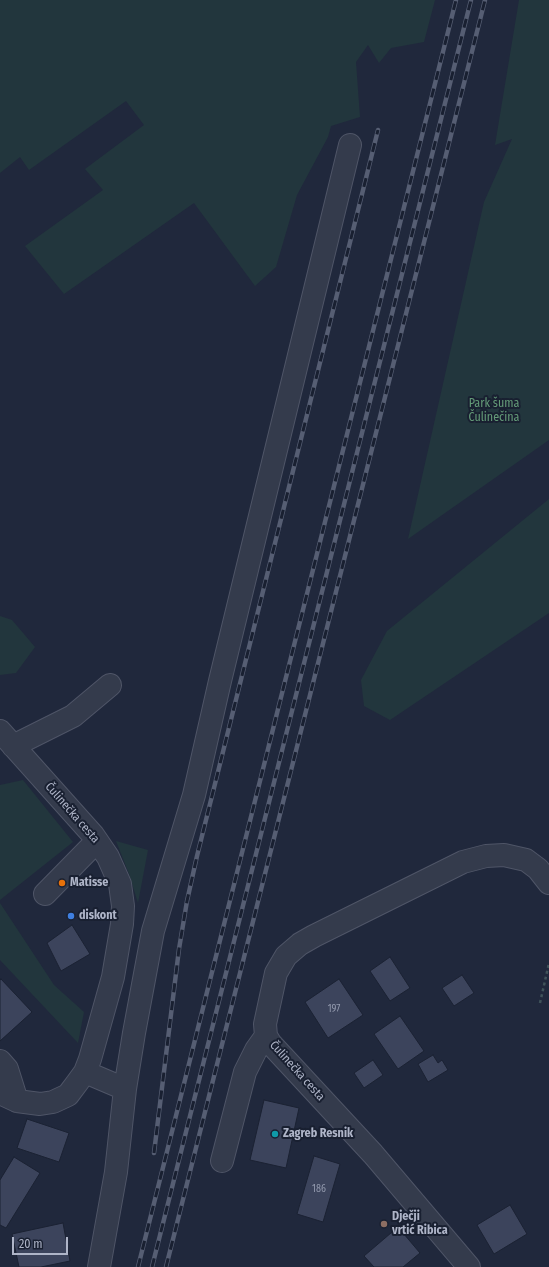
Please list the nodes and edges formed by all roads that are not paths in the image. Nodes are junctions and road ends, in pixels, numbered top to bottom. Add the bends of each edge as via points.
1 (350, 145) dead end
2 (110, 685) dead end
3 (7, 739) edge
4 (97, 840) junction
5 (549, 883) edge
6 (45, 894) dead end
7 (122, 924) junction
8 (154, 932) junction
9 (266, 1036) junction
10 (0, 1062) edge
11 (85, 1072) junction
12 (126, 1089) junction
13 (9, 1097) edge
14 (222, 1161) dead end
15 (99, 1267) edge
16 (469, 1267) edge

1 - 8 street via 194,795
2 - 3 street via 73,716
3 - 4 street, Čulinečka cesta
4 - 6 street
4 - 7 street, Čulinečka cesta via 120,884
5 - 9 street, Čulinečka cesta via 538,869 526,860 504,855 486,856 463,862 314,936 286,956 276,973 265,1024
7 - 8 street
7 - 11 street, Čulinečka cesta via 113,977
8 - 12 street
9 - 14 street via 245,1072
9 - 16 street, Čulinečka cesta via 373,1154
10 - 13 street via 7,1069
11 - 12 street
11 - 13 street, Čulinečka cesta via 68,1095 53,1102 40,1104
12 - 15 street via 116,1172

